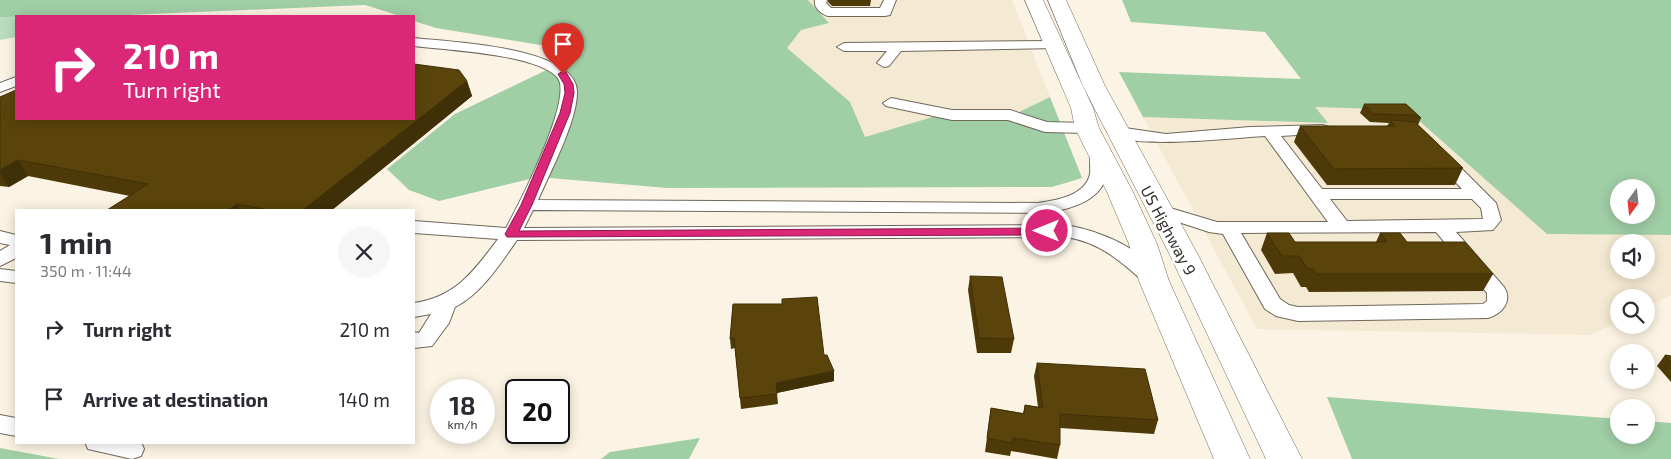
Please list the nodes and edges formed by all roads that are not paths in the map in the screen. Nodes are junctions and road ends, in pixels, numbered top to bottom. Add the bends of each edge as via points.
1 (821, 0) edge
2 (890, 0) edge
3 (1034, 0) edge
4 (1057, 0) edge
5 (415, 42) edge
6 (1054, 44) junction
7 (844, 47) dead end
8 (897, 47) junction
9 (884, 63) dead end
10 (15, 81) edge
11 (0, 88) edge
12 (892, 103) dead end
13 (1087, 128) junction
14 (1338, 130) edge
15 (1118, 132) junction
16 (1270, 132) junction
17 (1432, 148) edge
18 (1098, 154) junction
19 (1317, 194) junction
20 (1477, 194) junction
21 (527, 205) junction
22 (1160, 210) junction
23 (1441, 226) junction
24 (415, 227) edge
25 (1342, 227) junction
26 (1222, 228) junction
27 (511, 234) junction
28 (0, 237) edge
29 (15, 241) edge
30 (1178, 246) junction
31 (15, 251) edge
32 (0, 260) edge
33 (0, 275) edge
34 (15, 277) edge
35 (1154, 281) junction
36 (446, 302) junction
37 (415, 310) edge
38 (415, 340) edge
39 (0, 424) edge
40 (15, 427) edge
41 (107, 444) edge
42 (132, 449) dead end
43 (1232, 459) edge
44 (1284, 459) edge

1 - 2 street via 820,4 828,12 885,12
3 - 6 highway, US Highway 9
4 - 15 highway, US Highway 9 via 1068,31
5 - 21 street via 526,58 549,65 566,78 570,93 565,113
6 - 8 street
6 - 13 highway, US Highway 9 via 1082,108
7 - 8 street
8 - 9 street
10 - 11 street
12 - 13 street via 952,116 1010,115 1045,127
13 - 18 highway, US Highway 9
14 - 16 street
15 - 16 street via 1166,138
15 - 22 highway, US Highway 9
16 - 19 street
17 - 20 street
18 - 21 street via 1098,178 1091,189 1067,203 1038,208
18 - 35 highway, US Highway 9 via 1120,192
19 - 20 street
19 - 25 street
20 - 23 street via 1490,207 1492,220 1486,226
21 - 27 street
22 - 26 street
22 - 30 highway, US Highway 9
23 - 25 street
23 - 26 lane via 1497,292 1497,303 1488,311 1298,314 1283,311 1272,304
24 - 27 street
25 - 26 street
26 - 30 street via 1193,236
27 - 35 street via 1066,231 1097,237 1112,244
27 - 36 street via 466,289
28 - 29 street
30 - 44 highway, US Highway 9
31 - 32 street
33 - 34 street
35 - 43 highway, US Highway 9
36 - 37 street
36 - 38 street via 438,324 424,341
39 - 40 lane
41 - 42 street

